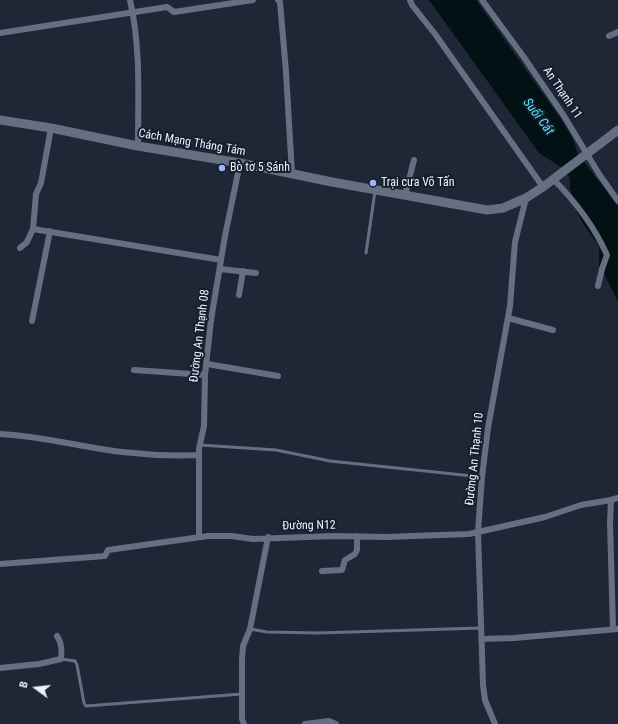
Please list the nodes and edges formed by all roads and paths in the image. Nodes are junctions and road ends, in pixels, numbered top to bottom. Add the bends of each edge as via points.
1 (130, 0) edge
2 (253, 0) edge
3 (278, 0) edge
4 (410, 0) edge
5 (482, 0) edge
6 (245, 1) edge
7 (133, 11) junction
8 (618, 32) edge
9 (0, 33) edge
10 (609, 36) dead end
11 (0, 120) edge
12 (51, 128) junction
13 (618, 130) edge
14 (138, 146) junction
15 (586, 154) junction
16 (414, 160) dead end
17 (240, 163) junction
18 (292, 174) junction
19 (556, 177) junction
20 (543, 187) junction
21 (376, 190) junction
22 (405, 195) junction
23 (526, 198) junction
24 (618, 201) edge
25 (33, 229) junction
26 (50, 231) junction
27 (20, 248) dead end
28 (366, 253) dead end
29 (221, 260) junction
30 (220, 269) junction
31 (243, 271) junction
32 (256, 273) dead end
33 (598, 286) dead end
34 (239, 295) dead end
35 (508, 318) junction
36 (32, 322) dead end
37 (553, 330) dead end
38 (206, 364) junction
39 (134, 370) dead end
40 (204, 375) junction
41 (278, 376) dead end
42 (0, 434) edge
43 (200, 445) junction
44 (199, 456) junction
45 (482, 477) junction
46 (618, 498) edge
47 (611, 500) junction
48 (478, 532) junction
49 (357, 536) junction
50 (200, 537) junction
51 (268, 537) junction
52 (0, 564) edge
53 (322, 571) dead end
54 (481, 628) junction
55 (250, 629) junction
56 (616, 629) edge
57 (57, 636) dead end
58 (481, 639) junction
59 (60, 659) junction
60 (0, 668) edge
61 (242, 694) junction
62 (244, 724) edge
63 (305, 724) edge
64 (336, 724) edge
65 (495, 724) edge

1 - 7 street
2 - 6 street
3 - 18 street via 286,72
4 - 20 street
5 - 15 street, An Thạnh 11 via 564,116
6 - 7 street via 174,12 167,7
7 - 9 street
7 - 14 street via 138,55
8 - 10 street
11 - 12 main road, Cách Mạng Tháng Tám
12 - 14 main road, Cách Mạng Tháng Tám
12 - 25 street via 41,183 36,194
13 - 15 main road
14 - 17 main road, Cách Mạng Tháng Tám
15 - 19 main road, Cách Mạng Tháng Tám
15 - 24 street, An Thạnh 11
16 - 22 street
17 - 18 main road, Cách Mạng Tháng Tám
17 - 29 street, Đường An Thạnh 08
18 - 21 main road, Cách Mạng Tháng Tám
19 - 20 main road, Cách Mạng Tháng Tám
19 - 33 street via 596,233 607,255
20 - 23 main road, Cách Mạng Tháng Tám
21 - 22 main road, Cách Mạng Tháng Tám
21 - 28 lane
22 - 23 main road, Cách Mạng Tháng Tám via 487,210 503,208
23 - 35 street, Đường An Thạnh 10 via 515,242
25 - 26 street
25 - 27 street via 27,242
26 - 29 street
26 - 36 street
29 - 30 street, Đường An Thạnh 08
30 - 31 street
30 - 38 street, Đường An Thạnh 08
31 - 32 street
31 - 34 street
35 - 37 street
35 - 45 street, Đường An Thạnh 10
38 - 40 street, Đường An Thạnh 08
38 - 41 street
39 - 40 street
40 - 43 street, Đường An Thạnh 08 via 204,426
42 - 44 street via 122,452
43 - 44 street, Đường An Thạnh 08
43 - 45 lane via 276,450 330,461
44 - 50 street, Đường An Thạnh 08
45 - 48 street, Đường An Thạnh 10
46 - 47 street, Đường N12
47 - 48 street, Đường N12 via 581,505 550,516
47 - 56 street via 610,544
48 - 49 street, Đường N12
48 - 54 street, Đường An Thạnh 10
49 - 51 street, Đường N12
49 - 53 street via 357,550 346,560 342,570
50 - 51 street, Đường N12
50 - 52 street, Đường N12 via 108,550 105,556
51 - 55 street
54 - 55 lane via 318,633
54 - 58 street, Đường An Thạnh 10
55 - 61 street via 243,646
56 - 58 street
57 - 59 street via 62,652
58 - 65 street, Đường An Thạnh 10 via 485,700
59 - 60 street
59 - 61 lane via 75,661 86,706
61 - 62 street
63 - 64 street via 329,721

